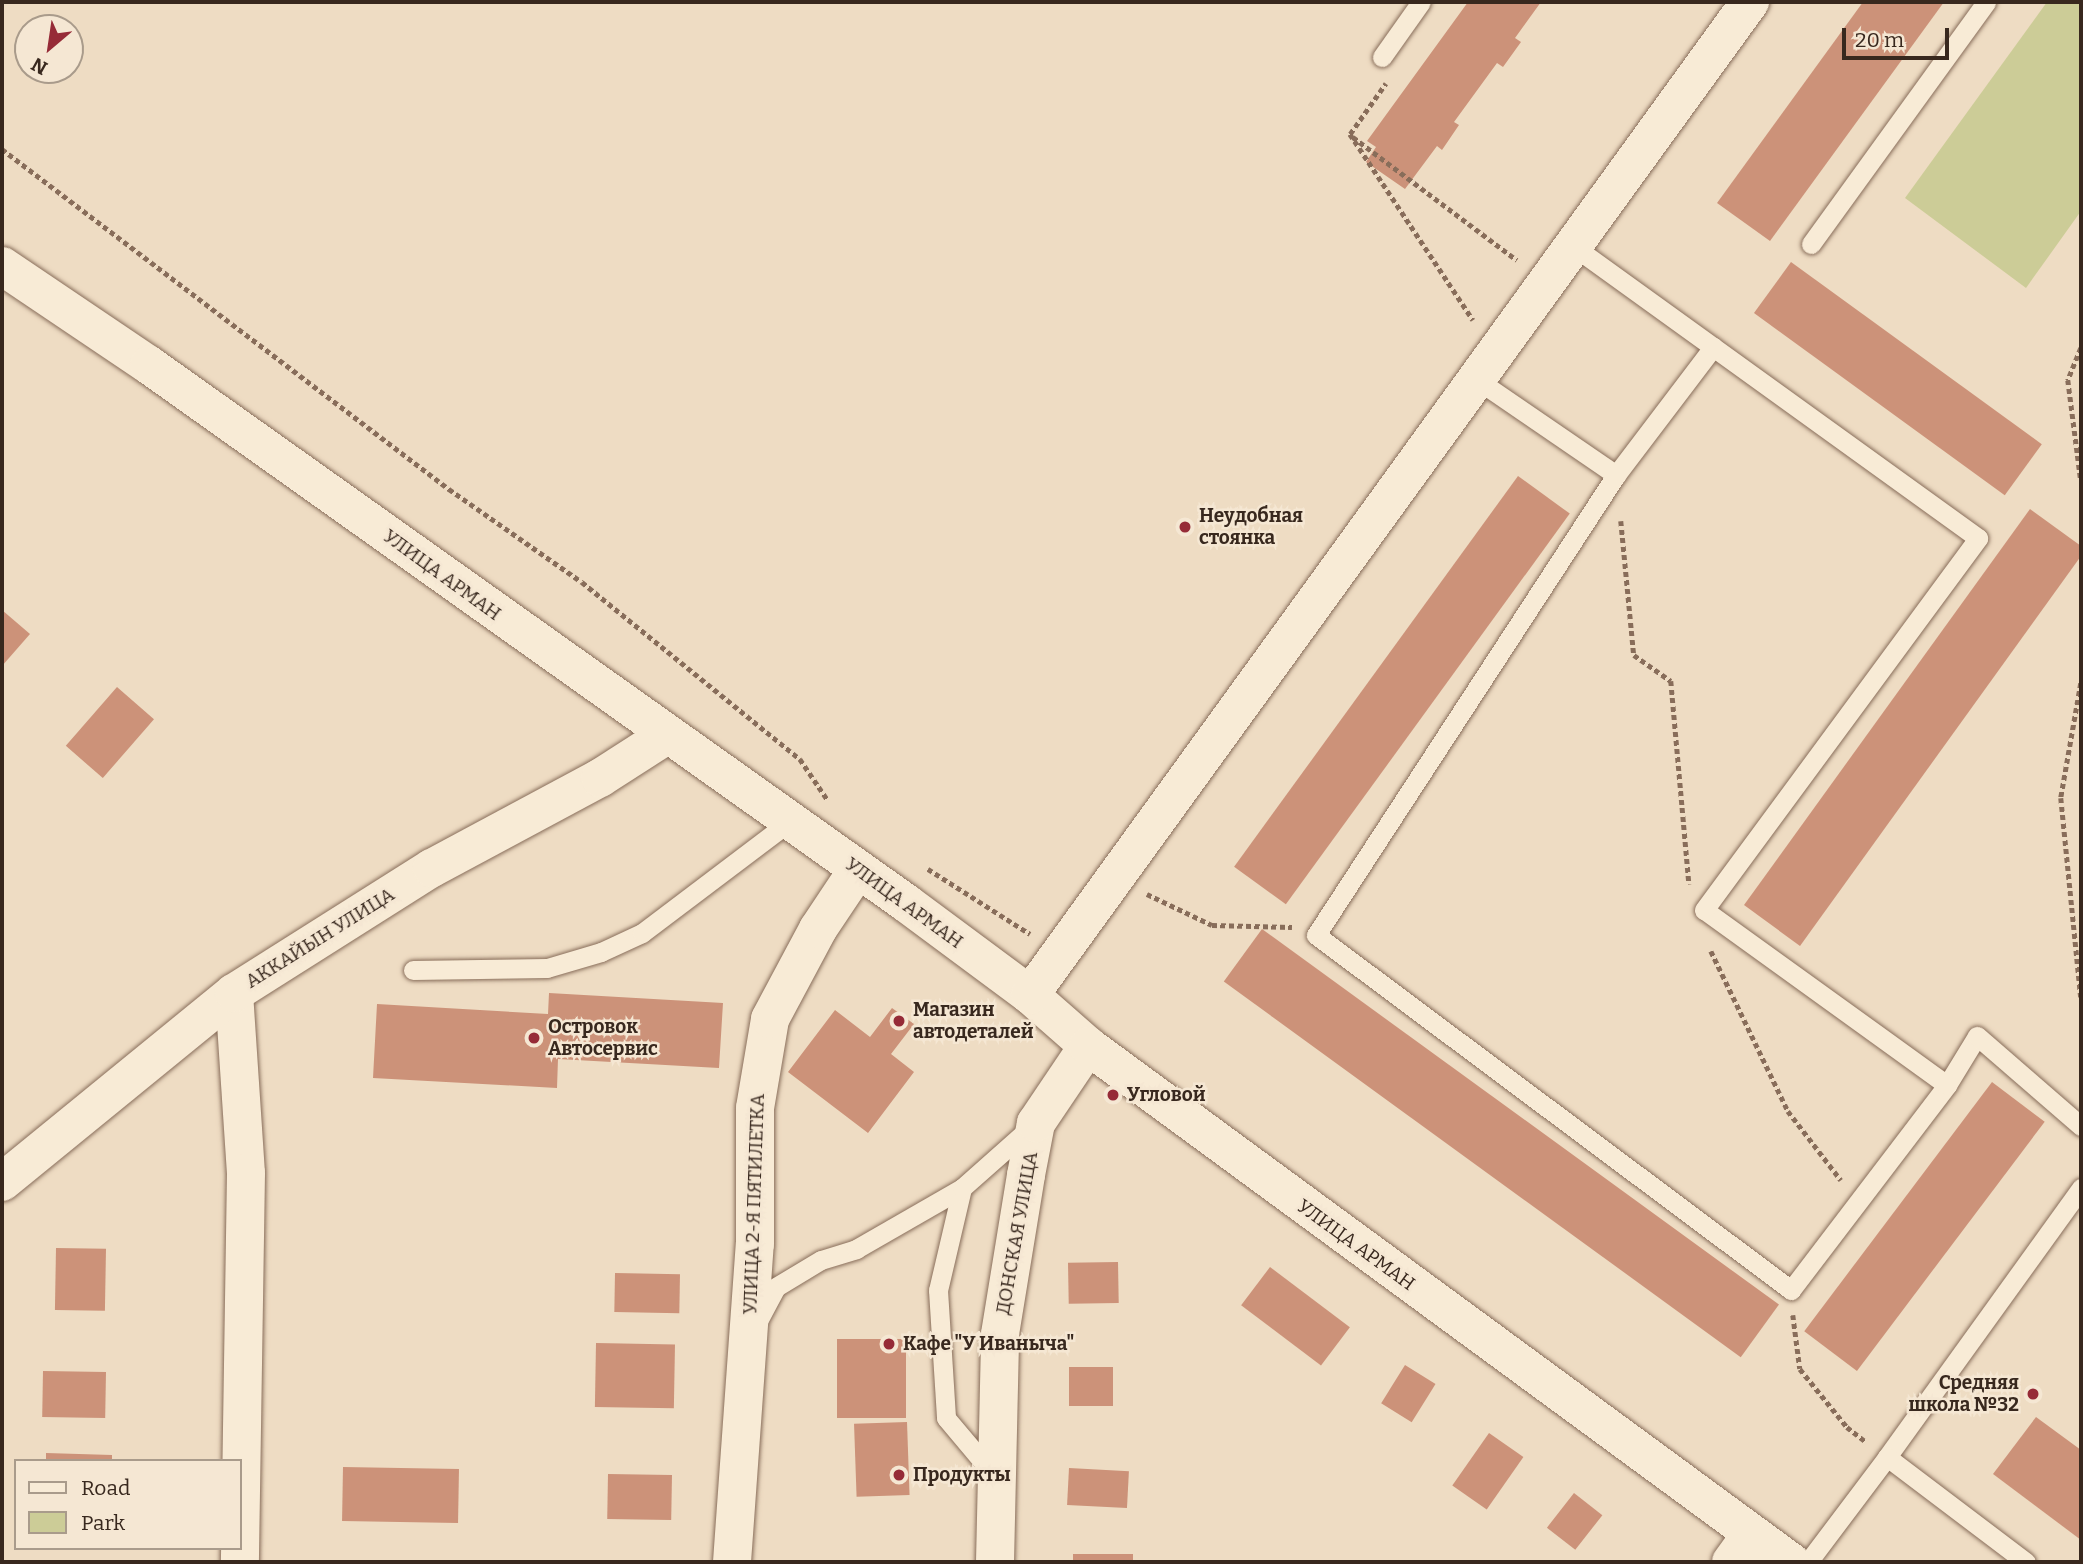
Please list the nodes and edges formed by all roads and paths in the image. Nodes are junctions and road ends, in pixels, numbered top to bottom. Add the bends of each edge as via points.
1 (1421, 2) edge
2 (1750, 2) edge
3 (1986, 2) edge
4 (1382, 57) dead end
5 (2, 149) edge
6 (1811, 244) dead end
7 (1574, 247) junction
8 (2, 266) edge
9 (1527, 267) dead end
10 (1713, 347) junction
11 (2081, 348) edge
12 (1498, 349) junction
13 (1476, 379) junction
14 (1616, 475) junction
15 (2081, 481) edge
16 (2081, 683) edge
17 (667, 735) junction
18 (835, 811) dead end
19 (790, 821) junction
20 (925, 867) dead end
21 (858, 869) junction
22 (1116, 877) junction
23 (1690, 898) dead end
24 (1316, 935) junction
25 (1709, 949) dead end
26 (1060, 953) junction
27 (413, 970) dead end
28 (234, 993) junction
29 (1030, 995) junction
30 (2081, 997) edge
31 (1088, 1046) junction
32 (1947, 1085) junction
33 (1036, 1123) junction
34 (2081, 1126) edge
35 (2, 1182) edge
36 (962, 1188) junction
37 (2081, 1188) edge
38 (1861, 1198) junction
39 (1791, 1290) junction
40 (748, 1339) junction
41 (1887, 1457) junction
42 (242, 1459) edge
43 (997, 1480) junction
44 (1741, 1548) edge
45 (732, 1562) edge
46 (995, 1562) edge
47 (1791, 1562) edge
48 (1808, 1562) edge
49 (2026, 1562) edge

1 - 4 lane
2 - 7 street
3 - 6 lane
5 - 18 path via 449,489 593,591 800,759
7 - 10 lane
7 - 12 street
8 - 17 street, УЛИЦА АРМАН via 149,365
9 - 12 path via 1350,134 1479,329
10 - 14 lane
10 - 32 lane via 1978,538 1704,910
11 - 15 path via 2068,380
12 - 13 street
13 - 14 lane
13 - 22 street
14 - 23 path via 1634,655 1671,681
14 - 24 lane
16 - 30 path via 2060,798
17 - 19 street, УЛИЦА АРМАН
17 - 28 street, АККАЙЫН УЛИЦА via 600,778 432,868
19 - 21 street, УЛИЦА АРМАН
19 - 27 lane via 642,933 601,953 547,968
20 - 26 path
21 - 29 street, УЛИЦА АРМАН
21 - 40 street, УЛИЦА 2-Я ПЯТИЛЕТКА via 818,929 770,1019 755,1108 755,1244
22 - 24 path via 1212,925 1284,925
22 - 26 street
24 - 39 lane
25 - 38 path via 1788,1111 1835,1174
26 - 29 street
28 - 35 street, АККАЙЫН УЛИЦА
28 - 42 street via 246,1173
29 - 31 street, УЛИЦА АРМАН
31 - 33 street, ДОНСКАЯ УЛИЦА
31 - 44 street, УЛИЦА АРМАН
32 - 34 lane via 1977,1036
32 - 38 lane
33 - 36 lane
33 - 43 street, ДОНСКАЯ УЛИЦА via 1000,1334
36 - 40 lane via 867,1243 821,1260 776,1287
36 - 43 lane via 938,1290 946,1418
37 - 41 lane
38 - 39 lane
39 - 41 path via 1800,1369 1847,1427
40 - 45 street, УЛИЦА 2-Я ПЯТИЛЕТКА
41 - 48 lane
41 - 49 lane
43 - 46 street, ДОНСКАЯ УЛИЦА
44 - 47 street, УЛИЦА АРМАН

